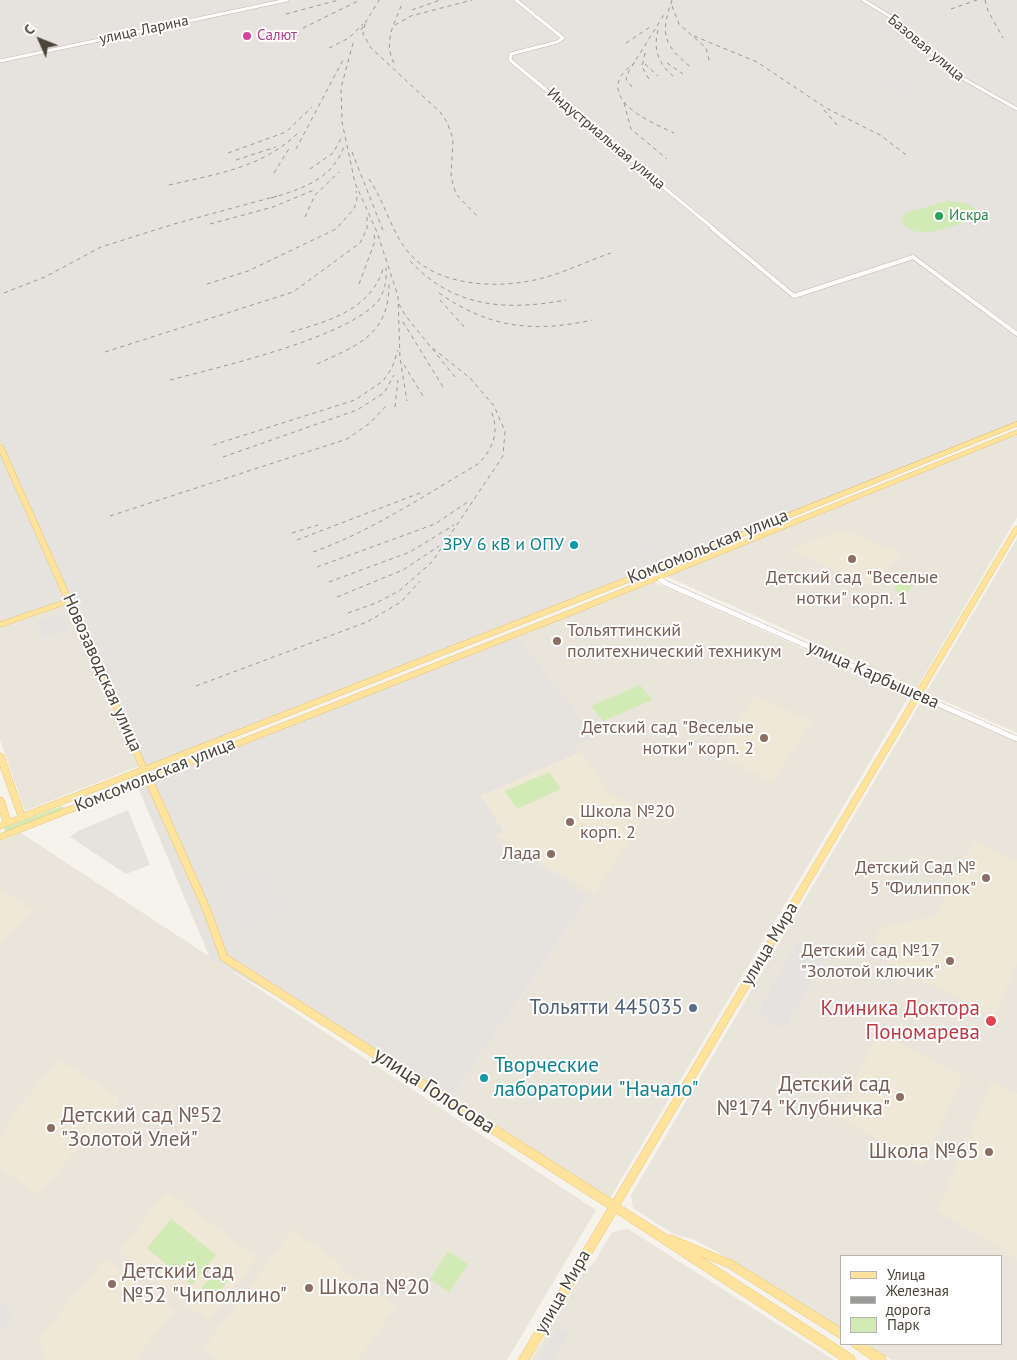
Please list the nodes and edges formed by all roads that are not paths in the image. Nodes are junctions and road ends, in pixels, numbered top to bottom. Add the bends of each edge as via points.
1 (287, 0) edge
2 (516, 0) edge
3 (863, 0) edge
4 (0, 61) edge
5 (1017, 109) edge
6 (1017, 334) edge
7 (1017, 424) edge
8 (1017, 432) edge
9 (0, 446) edge
10 (905, 468) junction
11 (911, 474) junction
12 (1017, 528) edge
13 (752, 529) junction
14 (758, 536) junction
15 (650, 571) junction
16 (655, 577) junction
17 (71, 600) junction
18 (0, 625) edge
19 (399, 669) junction
20 (405, 677) junction
21 (918, 695) junction
22 (306, 705) junction
23 (311, 714) junction
24 (1017, 739) edge
25 (0, 756) edge
26 (144, 768) junction
27 (148, 777) junction
28 (68, 799) junction
29 (0, 800) edge
30 (72, 808) junction
31 (22, 817) junction
32 (4, 824) edge
33 (0, 837) edge
34 (224, 957) joint
35 (614, 1206) junction
36 (644, 1226) junction
37 (730, 1264) junction
38 (722, 1277) junction
39 (840, 1333) edge
40 (858, 1345) edge
41 (523, 1360) edge
42 (850, 1360) edge
43 (881, 1360) edge

1 - 4 street, улица Ларина
2 - 6 street, Индустриальная улица via 563,38 511,54 510,60 794,296 914,257
3 - 5 street, Базовая улица via 897,23 946,69
7 - 10 main road, Комсомольская улица
8 - 11 main road, Комсомольская улица
9 - 17 main road, Новозаводская улица
10 - 11 main road
10 - 13 main road, Комсомольская улица
11 - 14 main road, Комсомольская улица
12 - 21 main road, улица Мира
13 - 14 main road
13 - 15 main road, Комсомольская улица
14 - 16 main road, Комсомольская улица
15 - 16 street, улица Карбышева
15 - 19 main road, Комсомольская улица
16 - 20 main road, Комсомольская улица
16 - 21 street, улица Карбышева
17 - 18 main road
17 - 26 main road, Новозаводская улица
19 - 20 main road
19 - 22 main road, Комсомольская улица
20 - 23 main road, Комсомольская улица
21 - 24 street, улица Карбышева
21 - 35 main road, улица Мира
22 - 23 main road
22 - 26 main road, Комсомольская улица
23 - 27 main road, Комсомольская улица
25 - 31 main road
26 - 27 main road, Новозаводская улица
26 - 28 main road, Комсомольская улица
27 - 30 main road, Комсомольская улица
27 - 34 main road, Новозаводская улица
28 - 30 main road
28 - 31 main road, Комсомольская улица
29 - 32 main road
30 - 33 main road, Комсомольская улица
31 - 32 main road, Комсомольская улица
34 - 35 main road, улица Голосова
35 - 36 main road, улица Голосова
35 - 41 main road, улица Мира
36 - 37 main road, улица Голосова
36 - 38 main road, улица Голосова
37 - 38 main road via 724,1266
37 - 39 main road, улица Голосова
38 - 42 main road, улица Голосова
40 - 43 main road

